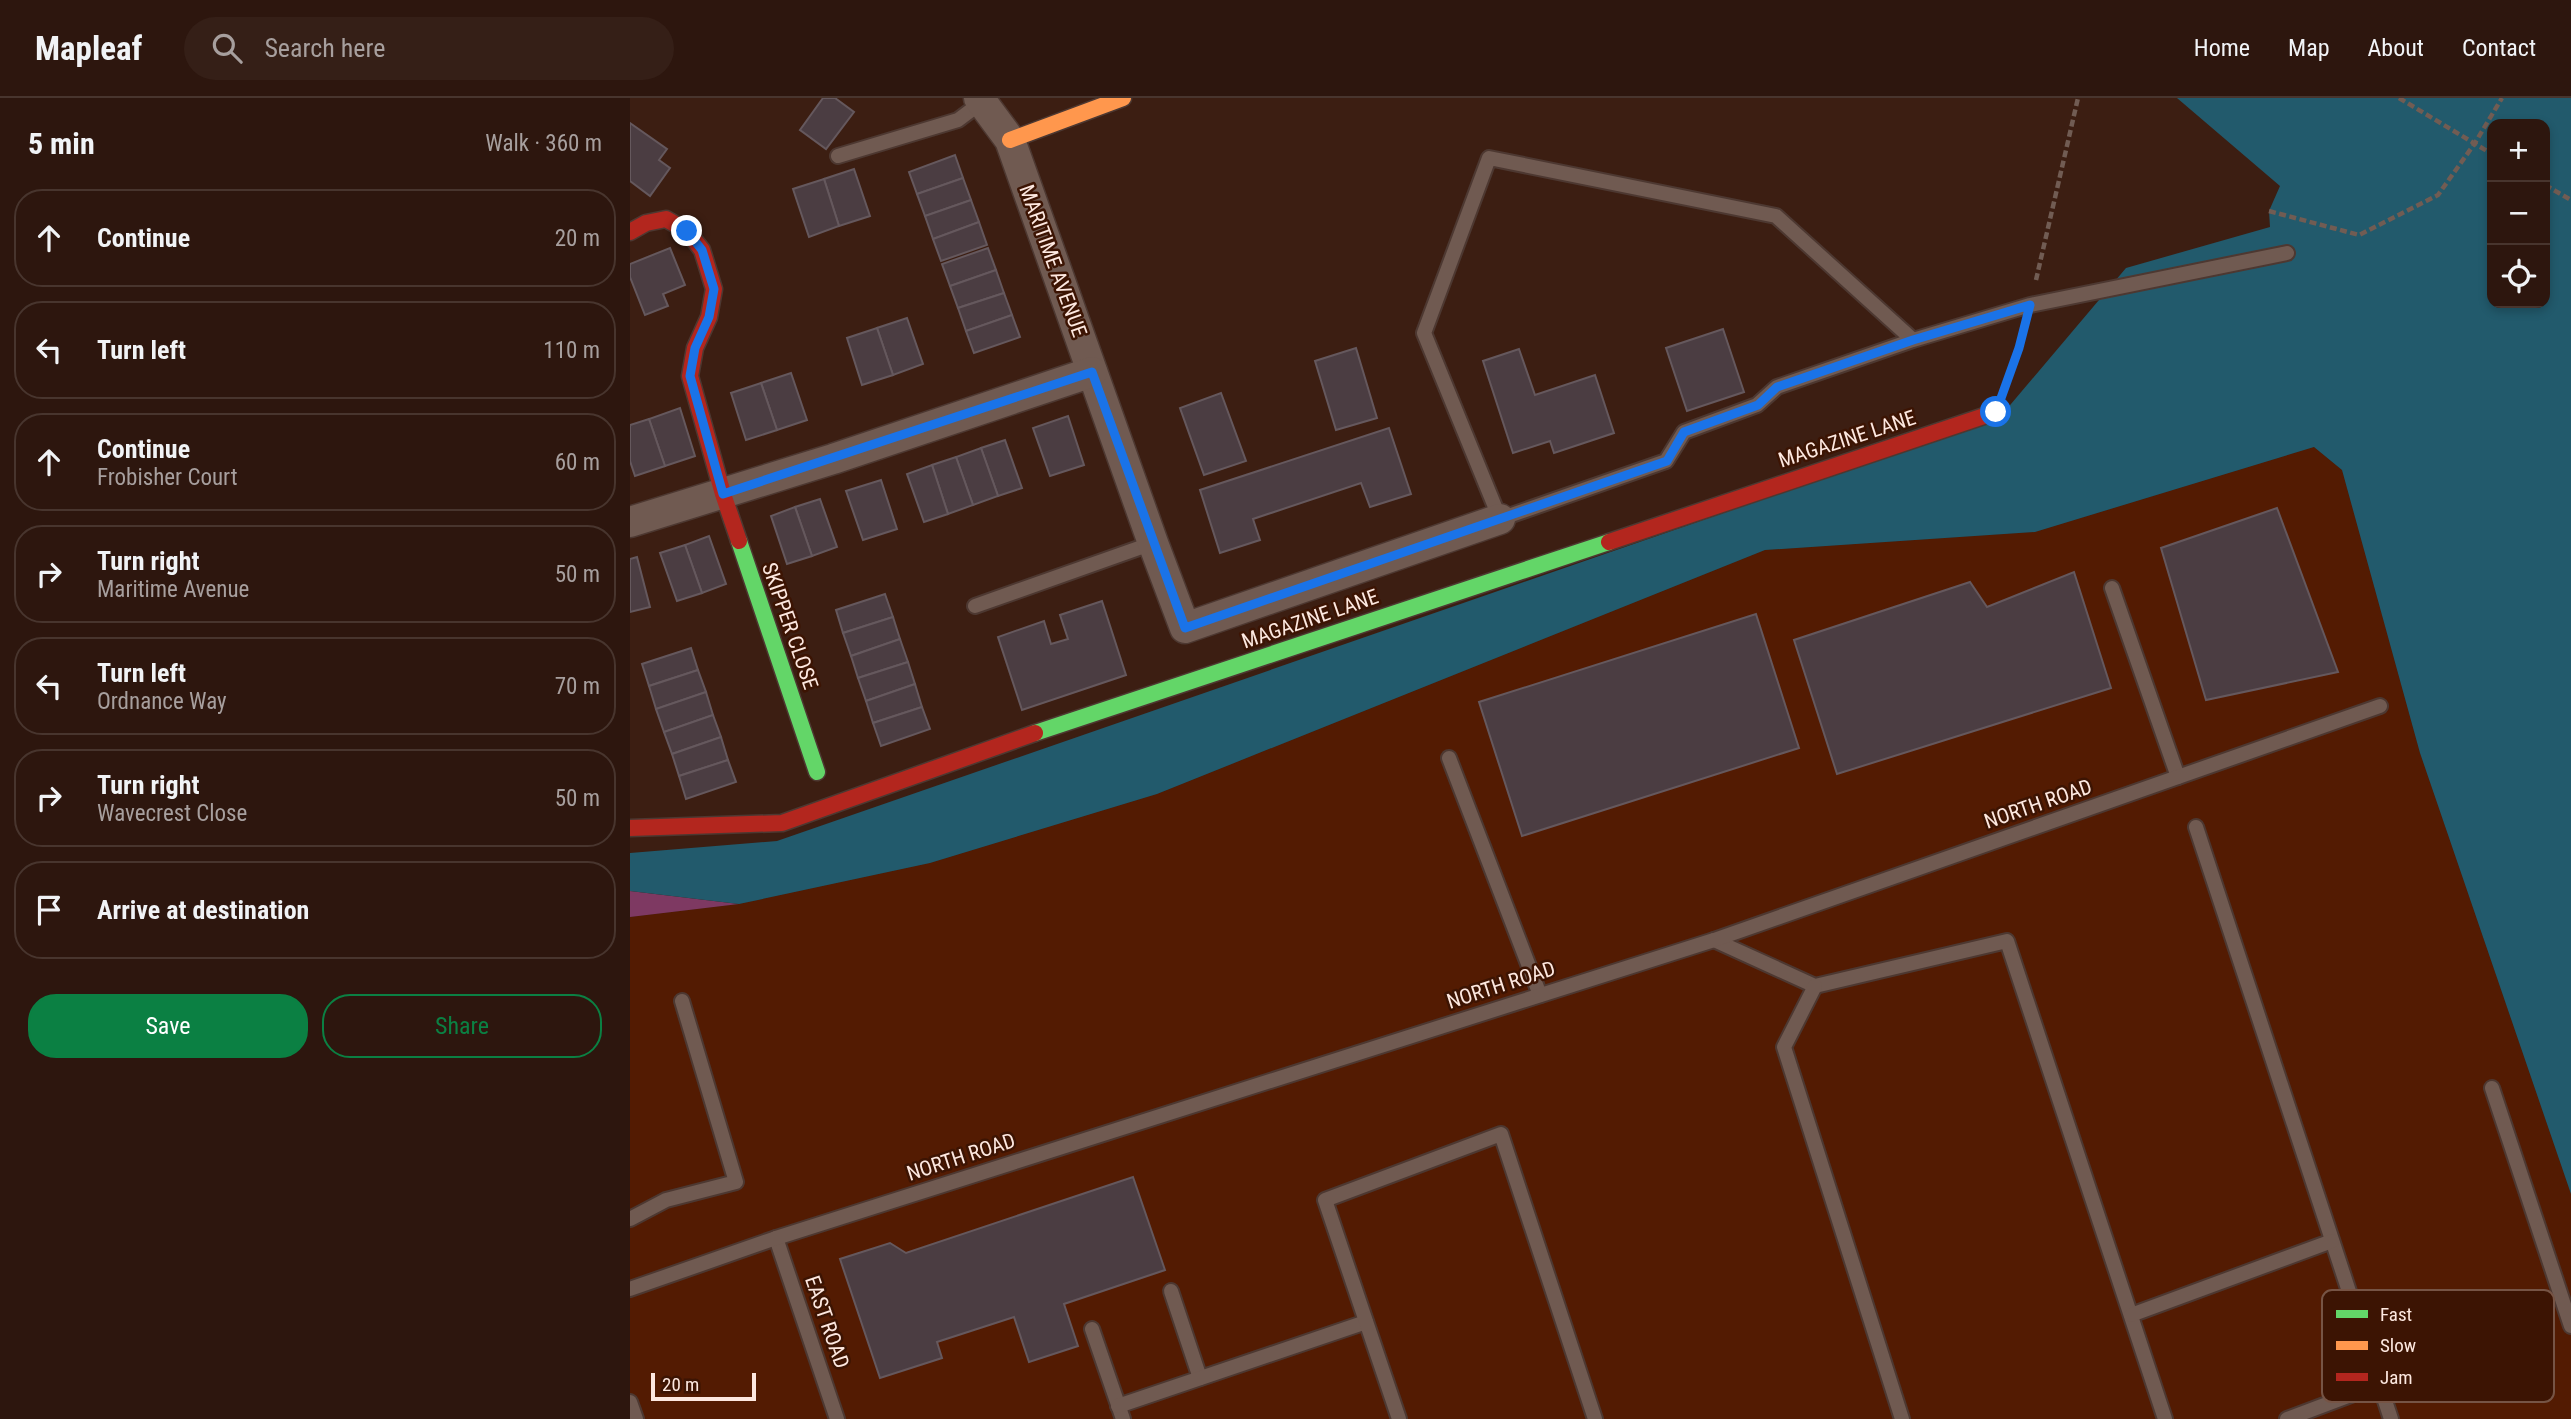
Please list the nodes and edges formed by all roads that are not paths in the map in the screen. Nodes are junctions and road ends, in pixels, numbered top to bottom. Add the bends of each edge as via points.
1 (1123, 98) edge
2 (981, 100) edge
3 (1010, 140) junction
4 (838, 156) dead end
5 (630, 232) edge
6 (2287, 253) dead end
7 (1913, 340) junction
8 (1092, 372) junction
9 (1996, 412) road end
10 (723, 494) junction
11 (1500, 520) junction
12 (630, 522) edge
13 (1153, 543) junction
14 (2112, 588) dead end
15 (975, 606) dead end
16 (2380, 706) dead end
17 (1449, 758) dead end
18 (817, 772) dead end
19 (2178, 777) junction
20 (2196, 827) dead end
21 (630, 828) edge
22 (1714, 940) junction
23 (1815, 986) junction
24 (1539, 995) junction
25 (682, 1001) dead end
26 (2492, 1088) dead end
27 (630, 1219) edge
28 (776, 1238) junction
29 (2332, 1241) junction
30 (630, 1289) edge
31 (2348, 1290) edge
32 (1171, 1291) dead end
33 (2131, 1315) junction
34 (1366, 1322) junction
35 (2571, 1326) edge
36 (1092, 1329) dead end
37 (1200, 1378) junction
38 (630, 1402) edge
39 (2332, 1402) edge
40 (2386, 1402) edge
41 (1120, 1413) edge
42 (636, 1419) edge
43 (837, 1419) edge
44 (1399, 1419) edge
45 (1595, 1419) edge
46 (1902, 1419) edge
47 (2165, 1419) edge
48 (2287, 1419) edge
49 (2391, 1419) edge

1 - 3 street
2 - 3 street, MARITIME AVENUE
2 - 4 lane via 958,120
3 - 8 street, MARITIME AVENUE
5 - 10 street, SKIPPER CLOSE via 666,219 687,231 702,250 714,289 690,376
6 - 7 lane via 2030,305
7 - 11 lane via 1777,387 1758,405 1684,432 1667,461
7 - 11 lane via 1776,216 1489,158 1424,333
8 - 10 street
8 - 13 street, MARITIME AVENUE
9 - 21 street, MAGAZINE LANE via 1001,745 782,823
10 - 12 street
10 - 18 street, SKIPPER CLOSE
11 - 13 street, MARITIME AVENUE via 1185,628
13 - 15 lane
14 - 19 lane
16 - 19 lane, NORTH ROAD
17 - 24 lane
19 - 22 lane, NORTH ROAD
20 - 29 lane
22 - 23 lane
22 - 24 lane, NORTH ROAD
23 - 33 lane via 2007,941
23 - 46 lane via 1784,1047
24 - 28 lane, NORTH ROAD
25 - 27 lane via 736,1182 666,1200
26 - 35 lane
28 - 30 lane, NORTH ROAD
28 - 43 lane, EAST ROAD
29 - 31 lane
29 - 33 lane
32 - 37 lane
33 - 47 lane
34 - 37 lane
34 - 44 lane
34 - 45 lane via 1325,1200 1501,1134
36 - 41 lane
37 - 41 lane
38 - 42 lane
39 - 48 lane
40 - 49 lane

